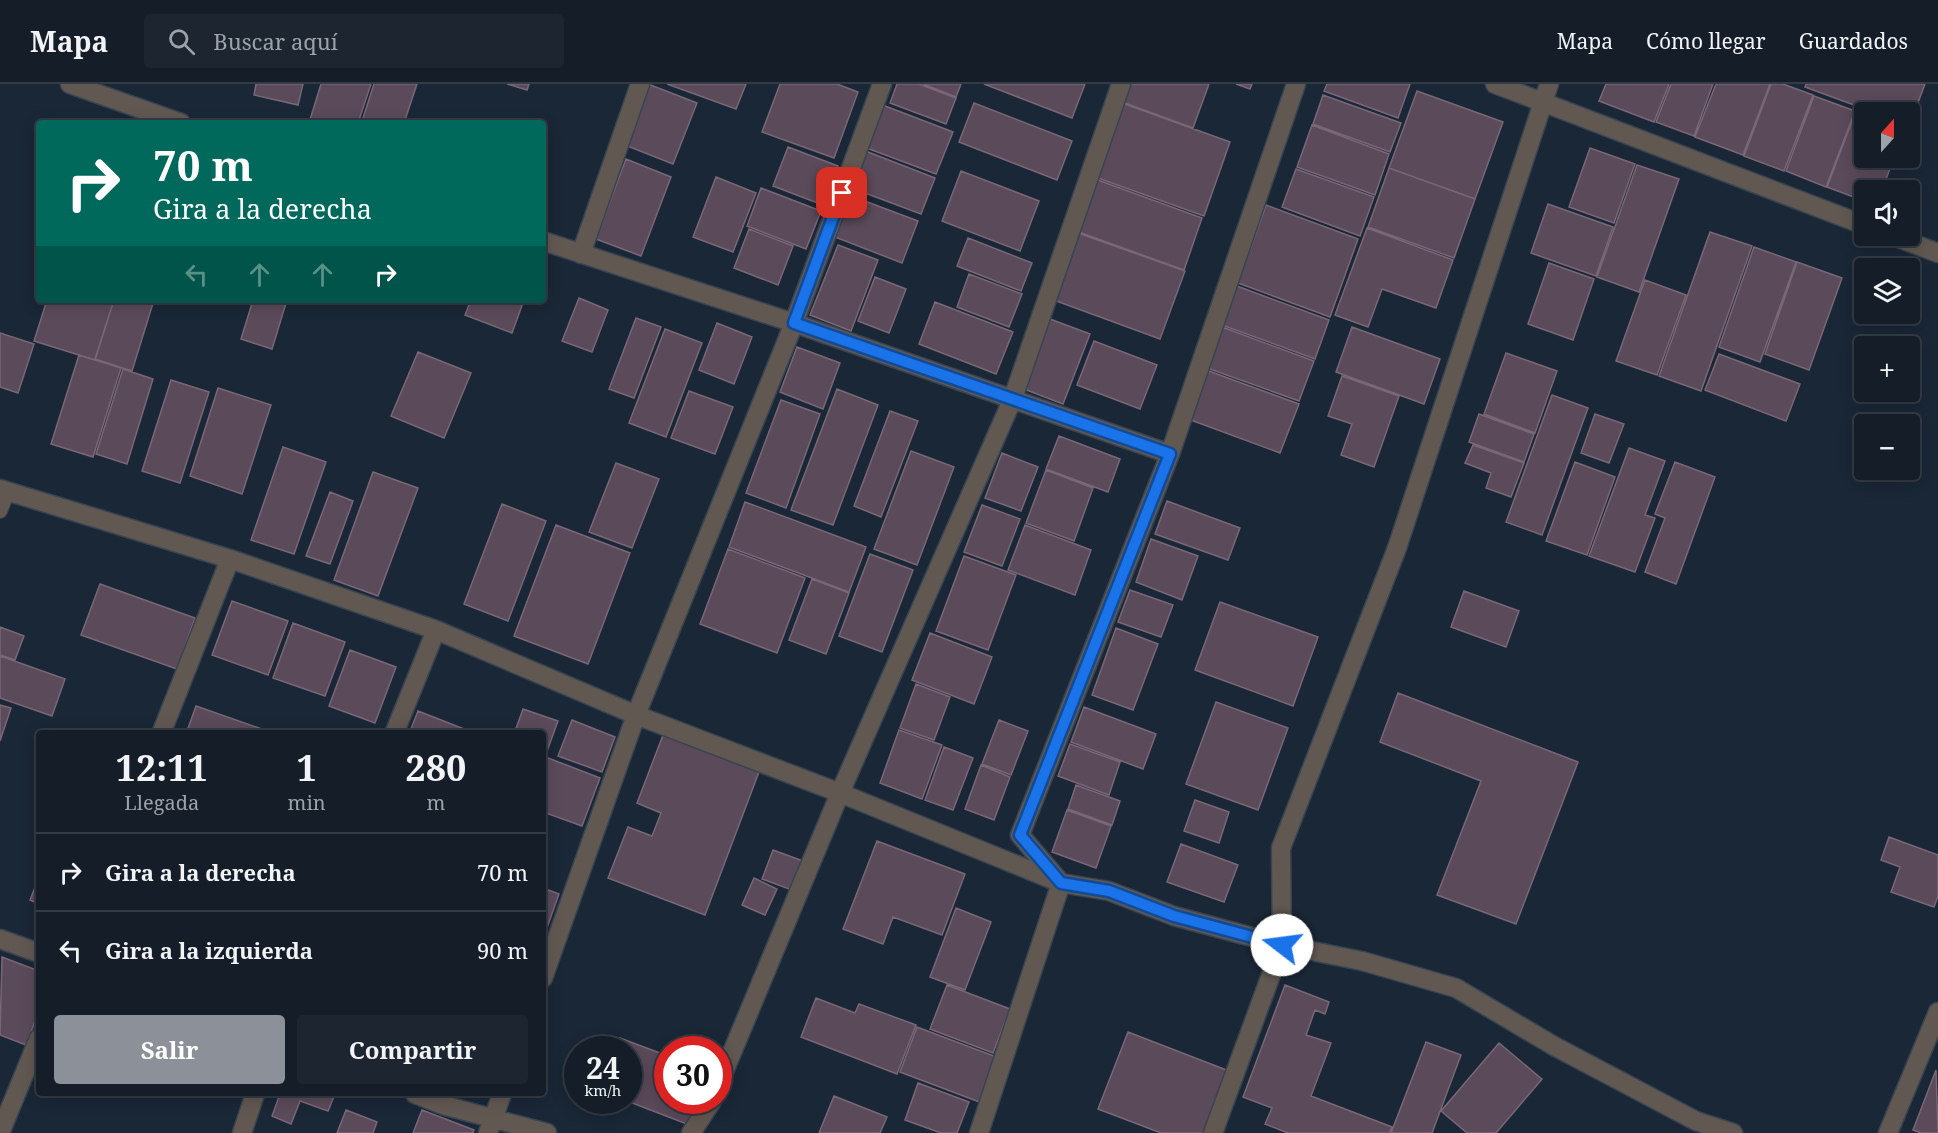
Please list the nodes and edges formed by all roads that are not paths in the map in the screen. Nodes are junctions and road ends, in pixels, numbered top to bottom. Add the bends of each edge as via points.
1 (70, 84) edge
2 (640, 84) edge
3 (882, 84) edge
4 (1121, 84) edge
5 (1296, 84) edge
6 (1495, 84) edge
7 (1549, 84) edge
8 (112, 91) edge
9 (1542, 102) junction
10 (175, 120) edge
11 (1854, 221) edge
12 (546, 242) edge
13 (1919, 246) edge
14 (1938, 253) edge
15 (581, 254) junction
16 (794, 323) junction
17 (1012, 398) junction
18 (1170, 454) junction
19 (4, 490) edge
20 (0, 511) edge
21 (230, 559) junction
22 (436, 630) junction
23 (636, 715) junction
24 (163, 730) edge
25 (396, 730) edge
26 (840, 793) junction
27 (1061, 883) junction
28 (0, 939) edge
29 (1282, 945) junction
30 (36, 952) edge
31 (546, 970) edge
32 (1938, 1012) edge
33 (36, 1045) edge
34 (732, 1052) edge
35 (254, 1096) edge
36 (420, 1096) edge
37 (501, 1096) edge
38 (703, 1114) edge
39 (491, 1126) edge
40 (0, 1133) edge
41 (242, 1133) edge
42 (547, 1133) edge
43 (691, 1133) edge
44 (979, 1133) edge
45 (1213, 1133) edge
46 (1733, 1133) edge
47 (1888, 1133) edge

1 - 8 street
2 - 15 street
3 - 16 street
4 - 17 street
5 - 18 street
6 - 9 street
7 - 9 street
8 - 10 street
9 - 11 street
9 - 29 street via 1396,548 1281,848
12 - 15 street
13 - 14 street
15 - 16 street
16 - 17 street
16 - 23 street
17 - 18 street
17 - 26 street
18 - 27 street via 1020,835
19 - 20 lane
19 - 21 street
21 - 22 street
21 - 24 street
22 - 23 street
22 - 25 street
23 - 26 street
23 - 31 street
26 - 27 street
26 - 34 street
27 - 29 street via 1109,891 1174,916
27 - 44 street
28 - 30 street
29 - 45 street
29 - 46 street via 1362,961 1456,988 1554,1046 1696,1121
32 - 47 street
33 - 40 street
35 - 41 street
36 - 39 street
37 - 39 street
38 - 43 street
39 - 42 street

